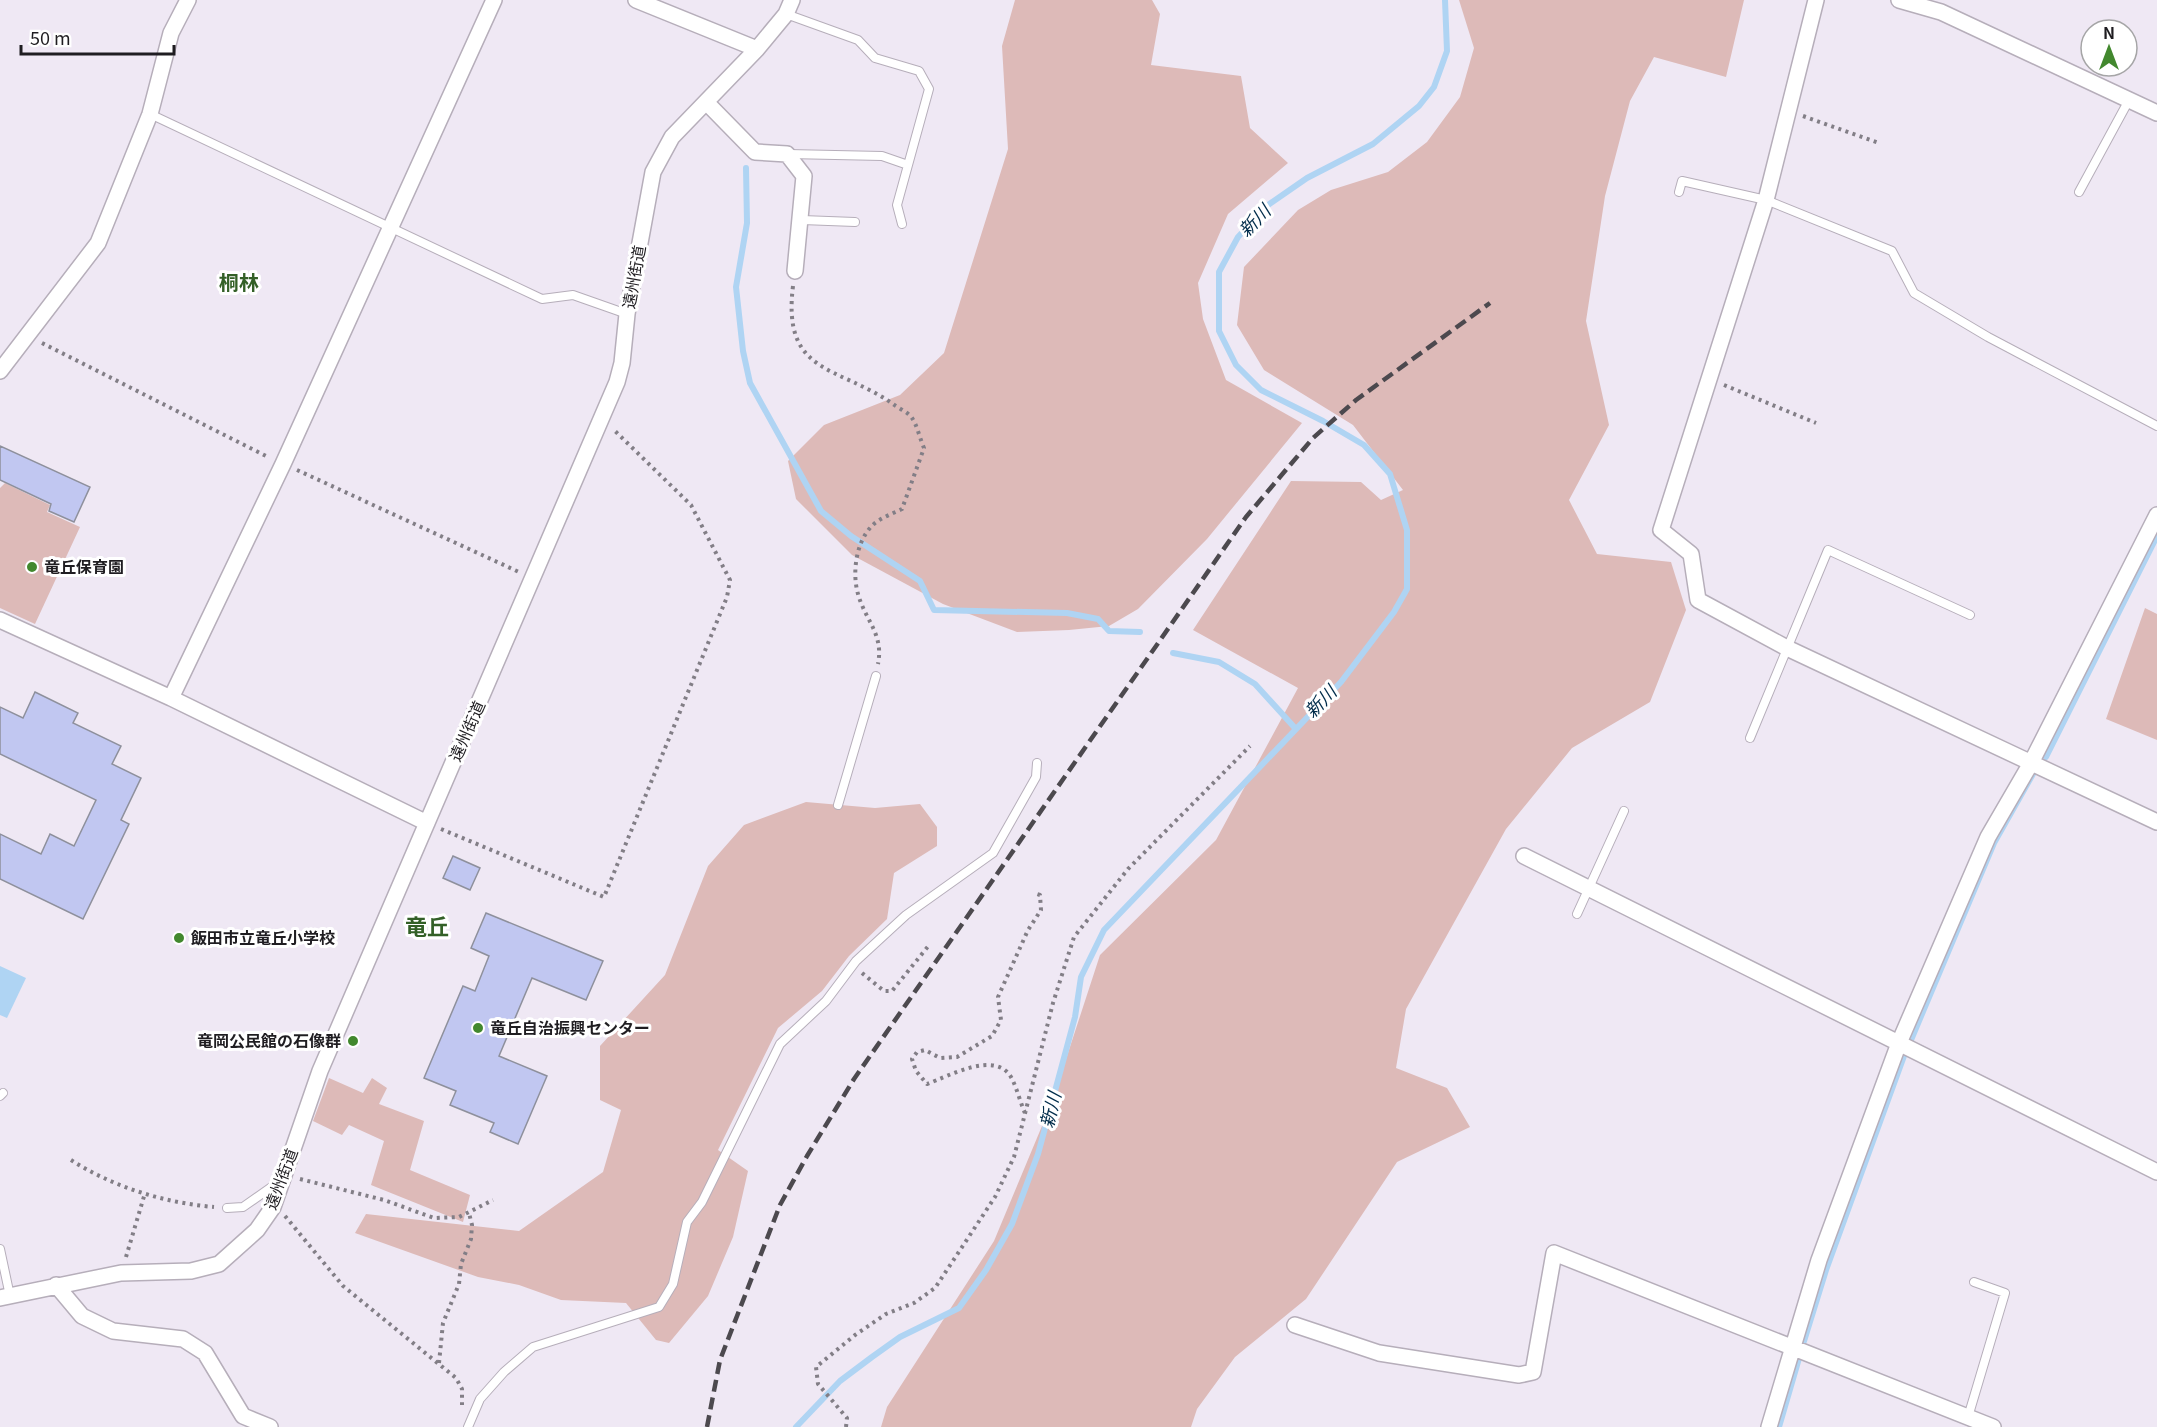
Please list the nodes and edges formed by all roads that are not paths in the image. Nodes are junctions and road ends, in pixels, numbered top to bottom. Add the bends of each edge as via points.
1 (188, 0) edge
2 (494, 0) edge
3 (636, 0) edge
4 (1816, 0) edge
5 (1899, 0) edge
6 (789, 7) edge
7 (757, 49) junction
8 (2129, 100) junction
9 (707, 104) junction
10 (2157, 113) edge
11 (150, 114) junction
12 (786, 154) junction
13 (908, 165) junction
14 (1679, 192) dead end
15 (2079, 192) dead end
16 (1766, 200) junction
17 (802, 220) junction
18 (855, 222) dead end
19 (902, 224) dead end
20 (390, 228) junction
21 (795, 271) road end
22 (627, 314) junction
23 (0, 371) edge
24 (2157, 426) edge
25 (2157, 515) edge
26 (1970, 615) dead end
27 (0, 620) edge
28 (1787, 648) junction
29 (876, 676) road end
30 (171, 698) junction
31 (1750, 738) dead end
32 (1037, 763) dead end
33 (2031, 763) junction
34 (838, 805) dead end
35 (1624, 811) dead end
36 (2157, 822) edge
37 (427, 823) junction
38 (1524, 856) dead end
39 (1588, 888) junction
40 (1577, 914) dead end
41 (1899, 1043) junction
42 (2157, 1172) edge
43 (287, 1178) junction
44 (227, 1208) road end
45 (0, 1249) edge
46 (1974, 1282) dead end
47 (56, 1285) junction
48 (5, 1297) edge
49 (1295, 1325) dead end
50 (1792, 1346) junction
51 (1968, 1417) junction
52 (270, 1427) edge
53 (468, 1427) edge
54 (1770, 1427) edge
55 (1993, 1427) edge

1 - 11 street via 171,33
2 - 20 street
3 - 7 street
4 - 16 street
5 - 8 street via 1941,12
6 - 7 street, 遠州街道
6 - 13 lane via 858,40 875,58 919,71 929,88
7 - 9 street, 遠州街道
8 - 10 street
8 - 15 lane
9 - 12 street via 755,152
9 - 22 street, 遠州街道 via 672,137 653,172
11 - 20 lane
11 - 23 street via 98,243
12 - 13 lane via 882,156
12 - 17 street via 804,176
13 - 19 lane via 897,205
14 - 16 lane via 1682,181
16 - 24 lane via 1892,250 1914,293 1988,337
16 - 28 street via 1661,530 1691,554 1698,600
17 - 18 lane
17 - 21 street
20 - 22 lane via 542,299 573,295
20 - 30 street
22 - 37 street, 遠州街道 via 622,363 603,419
25 - 33 street
26 - 28 lane via 1828,550
27 - 30 street
28 - 31 lane
28 - 33 street
29 - 34 lane
30 - 37 street
32 - 53 lane via 1036,777 993,853 906,915 780,1044 702,1202 687,1222 673,1284 659,1306 533,1347 480,1399
33 - 36 street
33 - 41 street via 1988,837
35 - 39 lane
37 - 43 street, 遠州街道 via 320,1071
38 - 39 street
39 - 40 lane
39 - 41 street
41 - 42 street
41 - 50 street via 1819,1260
43 - 44 lane via 243,1207
43 - 47 street, 遠州街道 via 257,1230 219,1264 191,1271 121,1273
45 - 48 lane
46 - 51 lane via 2005,1293
47 - 48 street, 遠州街道
47 - 52 street via 82,1316 113,1331 183,1339 205,1353 243,1416
49 - 50 street via 1379,1353 1519,1375 1533,1372 1554,1253
50 - 51 street
50 - 54 street
51 - 55 street

